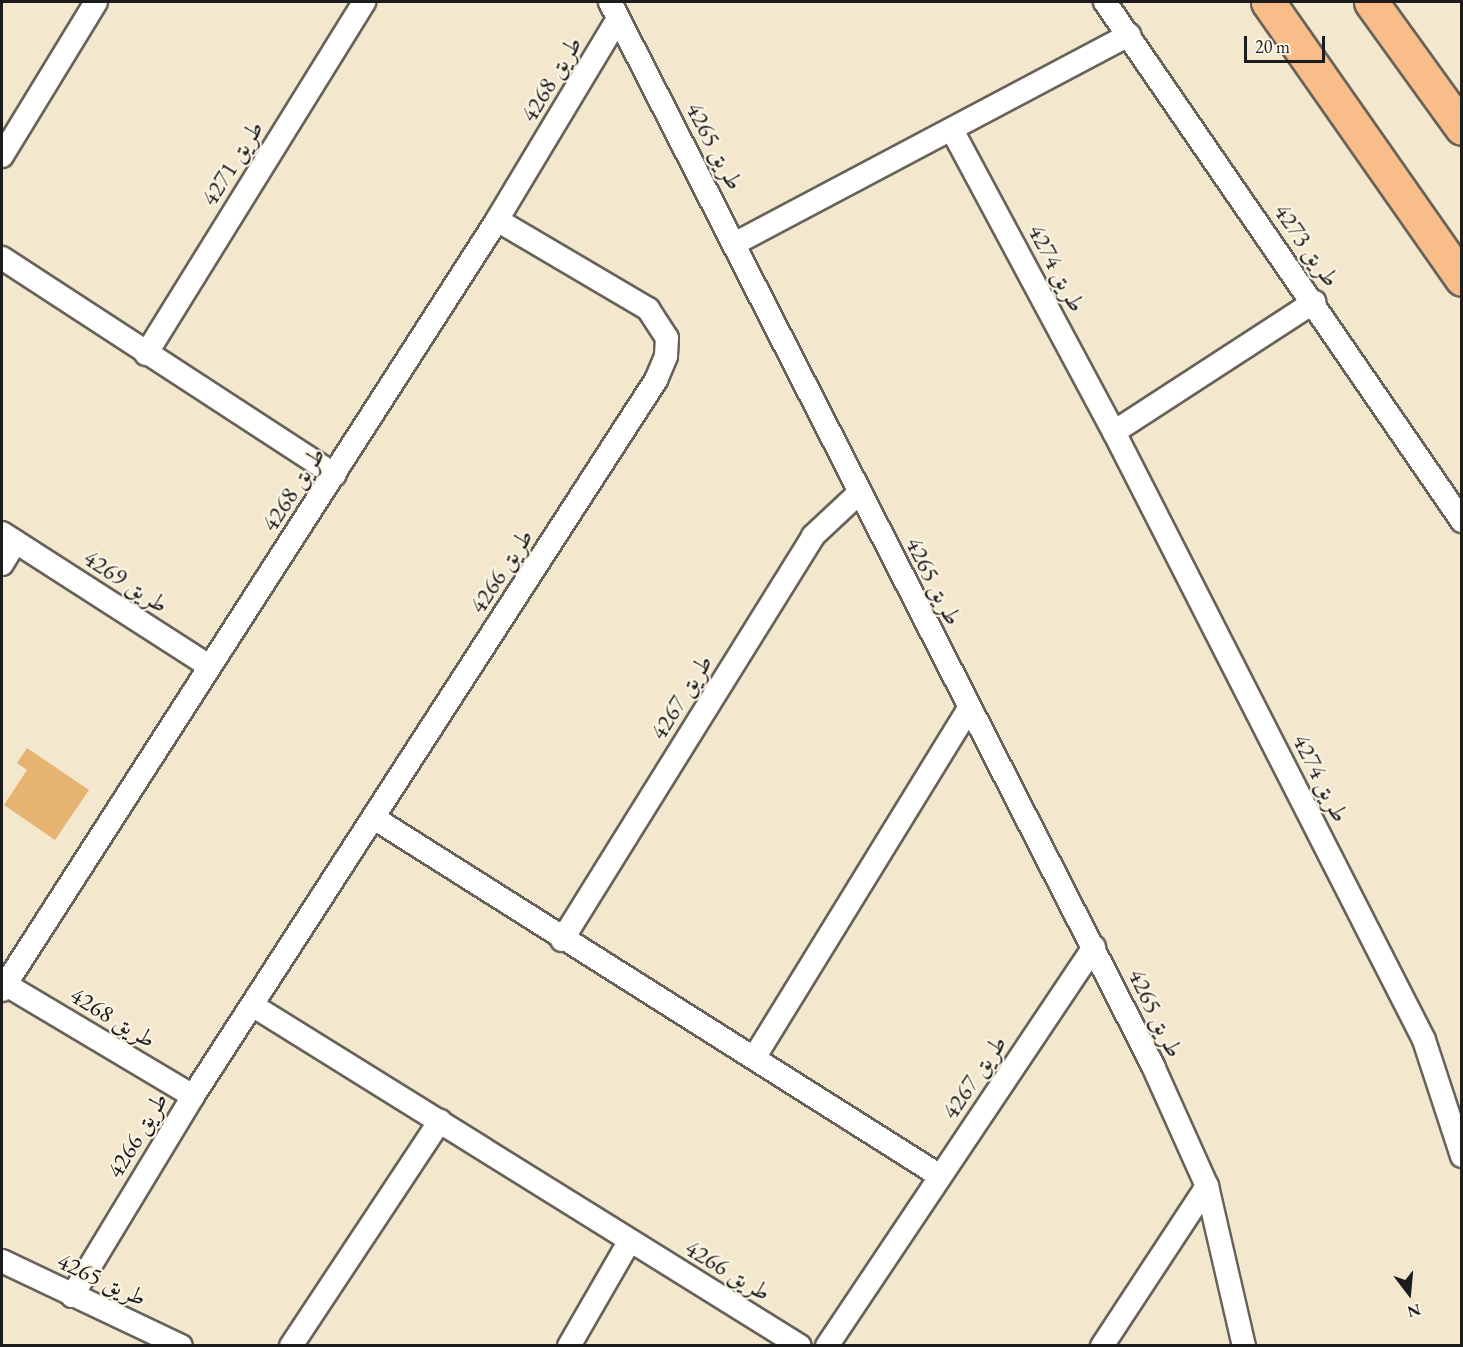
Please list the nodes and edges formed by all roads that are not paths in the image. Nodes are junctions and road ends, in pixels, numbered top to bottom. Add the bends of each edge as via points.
1 (96, 2) edge
2 (364, 2) edge
3 (1105, 2) edge
4 (1268, 2) edge
5 (1371, 2) edge
6 (614, 10) edge
7 (1129, 35) junction
8 (1461, 128) edge
9 (952, 130) junction
10 (2, 156) edge
11 (497, 220) junction
12 (736, 243) junction
13 (2, 258) edge
14 (1461, 279) edge
15 (1314, 302) junction
16 (146, 354) junction
17 (1114, 432) junction
18 (335, 475) junction
19 (859, 493) junction
20 (1461, 520) edge
21 (8, 538) edge
22 (2, 564) edge
23 (209, 666) junction
24 (968, 710) junction
25 (374, 818) junction
26 (561, 940) junction
27 (1094, 947) junction
28 (4, 987) edge
29 (252, 1005) junction
30 (754, 1058) junction
31 (193, 1096) junction
32 (440, 1121) junction
33 (1461, 1156) edge
34 (940, 1176) junction
35 (1207, 1186) junction
36 (629, 1242) junction
37 (2, 1261) edge
38 (72, 1296) junction
39 (181, 1346) edge
40 (291, 1346) edge
41 (569, 1346) edge
42 (800, 1346) edge
43 (827, 1346) edge
44 (1101, 1346) edge
45 (1244, 1346) edge

1 - 10 street
2 - 16 street, طريق 4271
3 - 7 street, طريق 4273
4 - 14 highway
5 - 8 highway
6 - 11 street, طريق 4268
6 - 12 street, طريق 4265
7 - 9 street
7 - 15 street, طريق 4273
9 - 12 street
9 - 17 street, طريق 4274
11 - 18 street, طريق 4268
11 - 25 street, طريق 4266 via 648,309 667,338 666,356 656,380
12 - 19 street, طريق 4265
13 - 16 street
15 - 17 street
15 - 20 street, طريق 4273
16 - 18 street
17 - 33 street, طريق 4274 via 1424,1040 1455,1127
18 - 23 street, طريق 4268
19 - 24 street, طريق 4265
19 - 26 street, طريق 4267 via 813,536
21 - 22 street, طريق 4269
21 - 23 street, طريق 4269
23 - 28 street, طريق 4268
24 - 27 street, طريق 4265
24 - 30 street
25 - 26 street
25 - 29 street, طريق 4266
26 - 30 street
27 - 34 street, طريق 4267
27 - 35 street, طريق 4265
28 - 31 street, طريق 4268
29 - 31 street, طريق 4266
29 - 32 street, طريق 4266
30 - 34 street
31 - 38 street, طريق 4266
32 - 36 street, طريق 4266
32 - 40 street
34 - 43 street, طريق 4267
35 - 44 street
35 - 45 street, طريق 4265
36 - 41 street
36 - 42 street, طريق 4266
37 - 38 street, طريق 4265
38 - 39 street, طريق 4265

